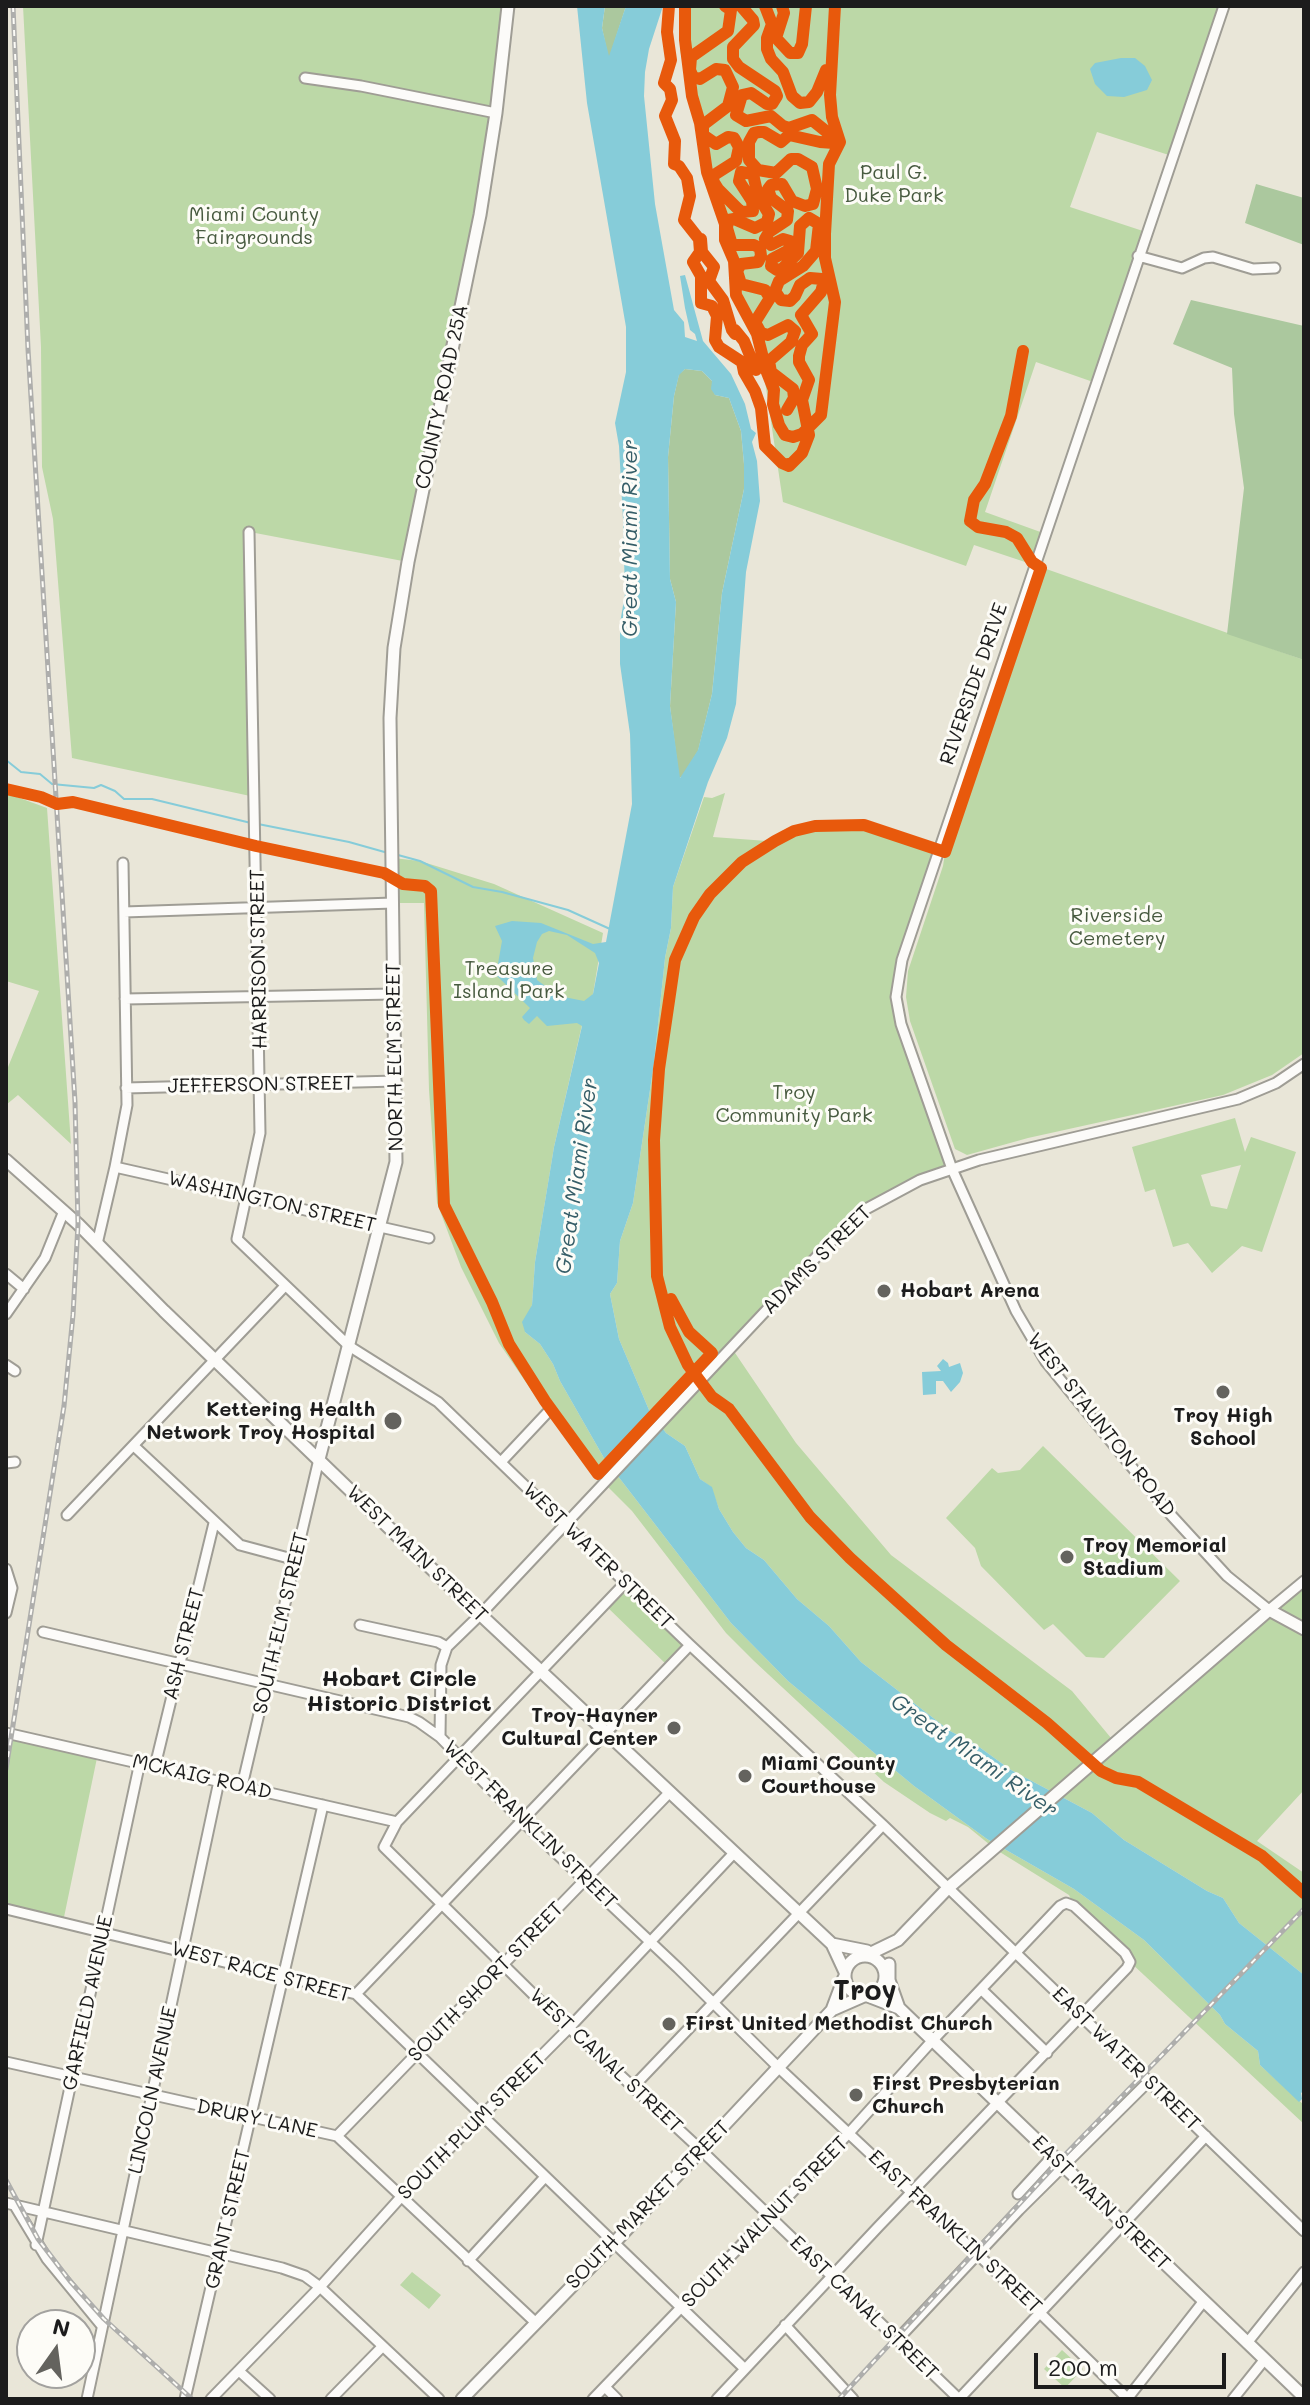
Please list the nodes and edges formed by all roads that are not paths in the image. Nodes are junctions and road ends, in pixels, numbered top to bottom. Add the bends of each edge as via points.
1 (508, 6) edge
2 (1224, 6) edge
3 (305, 78) dead end
4 (496, 113) junction
5 (1138, 256) junction
6 (1275, 268) dead end
7 (249, 532) dead end
8 (391, 789) joint
9 (123, 863) dead end
10 (393, 903) junction
11 (258, 905) junction
12 (124, 912) junction
13 (394, 994) junction
14 (259, 995) junction
15 (125, 999) junction
16 (1304, 1064) edge
17 (396, 1081) junction
18 (261, 1084) junction
19 (126, 1088) junction
20 (6, 1160) edge
21 (115, 1167) junction
22 (952, 1169) junction
23 (247, 1195) junction
24 (64, 1211) junction
25 (379, 1227) junction
26 (429, 1238) dead end
27 (237, 1239) joint
28 (97, 1244) junction
29 (6, 1274) edge
30 (285, 1286) junction
31 (24, 1289) junction
32 (6, 1314) edge
33 (349, 1346) junction
34 (213, 1359) junction
35 (547, 1413) dead end
36 (135, 1447) junction
37 (319, 1459) junction
38 (501, 1462) junction
39 (67, 1515) dead end
40 (214, 1523) junction
41 (565, 1523) junction
42 (296, 1560) junction
43 (6, 1569) edge
44 (1304, 1581) edge
45 (626, 1582) junction
46 (1269, 1610) junction
47 (6, 1613) edge
48 (481, 1614) junction
49 (360, 1625) dead end
50 (1304, 1629) edge
51 (43, 1632) dead end
52 (690, 1645) junction
53 (447, 1647) junction
54 (179, 1664) junction
55 (540, 1670) junction
56 (266, 1686) junction
57 (607, 1732) junction
58 (6, 1733) edge
59 (440, 1737) junction
60 (459, 1757) junction
61 (140, 1762) junction
62 (155, 1766) junction
63 (219, 1781) junction
64 (242, 1786) junction
65 (669, 1793) junction
66 (323, 1805) junction
67 (522, 1821) junction
68 (397, 1822) junction
69 (883, 1825) junction
70 (734, 1853) junction
71 (585, 1879) junction
72 (948, 1888) junction
73 (442, 1902) junction
74 (6, 1909) edge
75 (797, 1913) junction
76 (103, 1931) junction
77 (898, 1940) junction
78 (651, 1942) junction
79 (834, 1949) junction
80 (184, 1951) junction
81 (866, 1953) junction
82 (1017, 1954) junction
83 (504, 1965) junction
84 (845, 1974) junction
85 (282, 1975) junction
86 (887, 1975) junction
87 (838, 1990) junction
88 (982, 1990) junction
89 (356, 1994) junction
90 (866, 1996) junction
91 (713, 2004) junction
92 (899, 2008) junction
93 (832, 2010) junction
94 (1081, 2017) junction
95 (570, 2027) junction
96 (932, 2041) junction
97 (1047, 2053) junction
98 (418, 2054) junction
99 (6, 2062) edge
100 (779, 2068) junction
101 (72, 2076) junction
102 (1149, 2081) junction
103 (633, 2087) junction
104 (151, 2095) junction
105 (998, 2104) junction
106 (483, 2116) junction
107 (251, 2117) junction
108 (849, 2133) junction
109 (337, 2136) junction
110 (1206, 2136) junction
111 (701, 2150) junction
112 (1052, 2157) junction
113 (1063, 2167) junction
114 (545, 2177) junction
115 (911, 2191) junction
116 (1018, 2194) dead end
117 (401, 2197) junction
118 (10, 2204) edge
119 (44, 2213) junction
120 (769, 2216) junction
121 (1123, 2223) junction
122 (122, 2230) junction
123 (1304, 2231) edge
124 (613, 2244) junction
125 (36, 2245) junction
126 (220, 2254) junction
127 (977, 2255) junction
128 (468, 2261) junction
129 (1304, 2272) edge
130 (831, 2277) junction
131 (320, 2287) junction
132 (1203, 2302) junction
133 (682, 2309) junction
134 (1039, 2312) junction
135 (535, 2322) junction
136 (785, 2325) junction
137 (102, 2326) junction
138 (898, 2339) junction
139 (1247, 2343) junction
140 (382, 2347) junction
141 (1265, 2359) junction
142 (745, 2369) junction
143 (239, 2371) junction
144 (605, 2387) junction
145 (1304, 2397) edge
146 (87, 2399) edge
147 (185, 2399) edge
148 (211, 2399) edge
149 (270, 2399) edge
150 (331, 2399) edge
151 (439, 2399) edge
152 (462, 2399) edge
153 (593, 2399) edge
154 (617, 2399) edge
155 (717, 2399) edge
156 (853, 2399) edge
157 (959, 2399) edge
158 (1128, 2399) edge
159 (1233, 2399) edge

1 - 4 main road, COUNTY ROAD 25A
2 - 5 street, RIVERSIDE DRIVE
3 - 4 street
4 - 8 main road, COUNTY ROAD 25A via 394,648
5 - 6 street via 1182,268 1213,257 1253,269
5 - 22 street, RIVERSIDE DRIVE via 899,969 899,1015
7 - 11 street, HARRISON STREET
8 - 10 main road, NORTH ELM STREET
9 - 12 street
10 - 11 street
10 - 13 main road, NORTH ELM STREET
11 - 12 street
11 - 14 street, HARRISON STREET
12 - 15 street
13 - 14 street
13 - 17 main road, NORTH ELM STREET
14 - 15 street
14 - 18 street, HARRISON STREET
15 - 19 street
16 - 22 street, ADAMS STREET via 1238,1099
17 - 18 street, JEFFERSON STREET
17 - 25 main road, NORTH ELM STREET via 396,1162
18 - 19 street, JEFFERSON STREET
18 - 23 street, HARRISON STREET via 260,1133
19 - 21 street
20 - 24 main road, WEST MAIN STREET
21 - 23 street, WASHINGTON STREET
21 - 28 street
22 - 41 street, ADAMS STREET via 893,1192 853,1219
22 - 46 street, WEST STAUNTON ROAD via 1016,1311 1046,1362 1171,1515 1227,1576
23 - 25 street, WASHINGTON STREET
23 - 27 street, HARRISON STREET
24 - 28 main road, WEST MAIN STREET
24 - 31 street
25 - 26 street, WASHINGTON STREET
25 - 33 main road, NORTH ELM STREET
27 - 30 street, WEST WATER STREET
28 - 34 main road, WEST MAIN STREET
29 - 31 street
30 - 33 street, WEST WATER STREET
30 - 34 street
31 - 32 street
33 - 37 main road, NORTH ELM STREET
33 - 38 street, WEST WATER STREET via 438,1402
34 - 36 street
34 - 37 main road, WEST MAIN STREET
35 - 38 street
36 - 39 street
36 - 40 street
37 - 42 street, SOUTH ELM STREET
37 - 48 main road, WEST MAIN STREET
38 - 41 street, WEST WATER STREET
40 - 42 street via 240,1545
40 - 54 street, ASH STREET
41 - 45 street, WEST WATER STREET
41 - 48 street, ADAMS STREET
42 - 56 street, SOUTH ELM STREET
43 - 47 street via 12,1588
44 - 46 street
45 - 52 street, WEST WATER STREET
45 - 55 street
46 - 50 main road
46 - 72 main road
48 - 53 street, ADAMS STREET
48 - 55 main road, WEST MAIN STREET
49 - 53 street
51 - 54 street, WEST FRANKLIN STREET
52 - 57 street
52 - 69 street, WEST WATER STREET
53 - 59 street via 441,1665
54 - 56 street, WEST FRANKLIN STREET
54 - 62 street, ASH STREET
55 - 57 main road, WEST MAIN STREET
55 - 60 street
56 - 59 street, WEST FRANKLIN STREET via 409,1717
56 - 64 street, SOUTH ELM STREET
57 - 65 main road, WEST MAIN STREET
57 - 67 street
58 - 61 street, MCKAIG ROAD
59 - 60 street, WEST FRANKLIN STREET
60 - 67 street, WEST FRANKLIN STREET
60 - 68 street
61 - 62 street, MCKAIG ROAD
61 - 76 street, GARFIELD AVENUE
62 - 63 street, MCKAIG ROAD
63 - 64 street, MCKAIG ROAD
63 - 80 street, LINCOLN AVENUE
64 - 66 street, MCKAIG ROAD
65 - 70 main road, WEST MAIN STREET
65 - 71 street, SOUTH SHORT STREET
66 - 68 street, MCKAIG ROAD
66 - 85 street, GRANT STREET
67 - 71 street, WEST FRANKLIN STREET
67 - 73 street
68 - 73 street, WEST CANAL STREET via 384,1847
69 - 72 street, WEST WATER STREET
69 - 75 street
70 - 75 main road, WEST MAIN STREET
70 - 78 street, SOUTH PLUM STREET
71 - 78 street, WEST FRANKLIN STREET
71 - 83 street, SOUTH SHORT STREET
72 - 77 main road
72 - 82 street, EAST WATER STREET
73 - 83 street, WEST CANAL STREET
73 - 89 street
74 - 76 street, WEST RACE STREET
75 - 79 main road, WEST MAIN STREET
75 - 91 street
76 - 80 street, WEST RACE STREET
76 - 101 street, GARFIELD AVENUE
77 - 81 main road
77 - 86 main road
78 - 91 street, WEST FRANKLIN STREET
78 - 95 street, SOUTH PLUM STREET
79 - 81 main road
79 - 84 main road
79 - 87 main road
80 - 85 street, WEST RACE STREET
80 - 104 street, LINCOLN AVENUE
81 - 84 main road via 850,1962
81 - 86 main road
82 - 88 street, SOUTH WALNUT STREET
82 - 94 street, EAST WATER STREET
82 - 94 street, SOUTH WALNUT STREET via 1066,1903 1125,1953 1130,1962
83 - 95 street, WEST CANAL STREET
83 - 98 street, SOUTH SHORT STREET
84 - 87 main road
84 - 90 main road via 851,1991
85 - 89 street, WEST RACE STREET
85 - 107 street, GRANT STREET
86 - 90 main road via 879,1990
86 - 92 main road
87 - 93 main road
88 - 96 street, SOUTH WALNUT STREET
88 - 97 street
89 - 98 street, WEST RACE STREET
90 - 92 main road
90 - 93 main road
91 - 100 street, WEST FRANKLIN STREET
91 - 103 street
92 - 96 main road, EAST MAIN STREET
93 - 100 main road, SOUTH MARKET STREET
94 - 97 street
94 - 102 street, EAST WATER STREET
95 - 103 street, WEST CANAL STREET
95 - 106 street, SOUTH PLUM STREET
96 - 105 main road, EAST MAIN STREET
96 - 108 street, SOUTH WALNUT STREET
97 - 105 street
98 - 106 street, WEST RACE STREET
98 - 109 street, SOUTH SHORT STREET
99 - 101 street, DRURY LANE
100 - 108 street, EAST FRANKLIN STREET
100 - 111 main road, SOUTH MARKET STREET
101 - 104 street, DRURY LANE
101 - 119 street, GARFIELD AVENUE
102 - 110 street, EAST WATER STREET
102 - 113 street
103 - 111 street, WEST CANAL STREET
104 - 107 street, DRURY LANE
104 - 122 street, LINCOLN AVENUE
105 - 112 main road, EAST MAIN STREET
105 - 115 street
106 - 114 street, WEST RACE STREET
106 - 117 street, SOUTH PLUM STREET
107 - 109 street, DRURY LANE
107 - 126 street, GRANT STREET
108 - 115 street, EAST FRANKLIN STREET
108 - 120 street, SOUTH WALNUT STREET
109 - 117 street, DRURY LANE
110 - 121 street
110 - 123 street, EAST WATER STREET
111 - 120 street, EAST CANAL STREET
111 - 124 main road, SOUTH MARKET STREET
112 - 113 main road, EAST MAIN STREET
112 - 116 street
113 - 121 main road, EAST MAIN STREET
113 - 127 street
114 - 124 street, WEST RACE STREET
114 - 128 street
115 - 127 street, EAST FRANKLIN STREET
115 - 130 street
117 - 128 street, DRURY LANE
117 - 131 street, SOUTH PLUM STREET
118 - 119 street
118 - 125 street
119 - 122 street
119 - 125 street, GARFIELD AVENUE
120 - 130 street, EAST CANAL STREET
120 - 133 street, SOUTH WALNUT STREET
121 - 132 main road, EAST MAIN STREET
121 - 134 street
122 - 126 street
122 - 137 street, LINCOLN AVENUE
124 - 133 street, WEST RACE STREET
124 - 135 main road, SOUTH MARKET STREET
125 - 137 street
126 - 131 street via 282,2268
126 - 147 street, GRANT STREET
127 - 134 street, EAST FRANKLIN STREET
127 - 138 street
128 - 135 street, DRURY LANE
129 - 139 street
130 - 136 street
130 - 138 street, EAST CANAL STREET
131 - 140 street
131 - 143 street, SOUTH PLUM STREET
132 - 139 main road, EAST MAIN STREET
132 - 158 street
133 - 142 street, WEST RACE STREET
133 - 144 street, SOUTH WALNUT STREET
134 - 157 street
134 - 158 street, EAST FRANKLIN STREET
135 - 152 main road, SOUTH MARKET STREET
136 - 142 street
136 - 156 street
137 - 146 street, LINCOLN AVENUE
138 - 157 street, EAST CANAL STREET
139 - 141 main road, EAST MAIN STREET
140 - 150 street
140 - 151 street
141 - 145 main road, EAST MAIN STREET
141 - 159 street
142 - 155 street
143 - 148 street, SOUTH PLUM STREET
143 - 149 street
144 - 153 street, SOUTH WALNUT STREET
144 - 154 street

